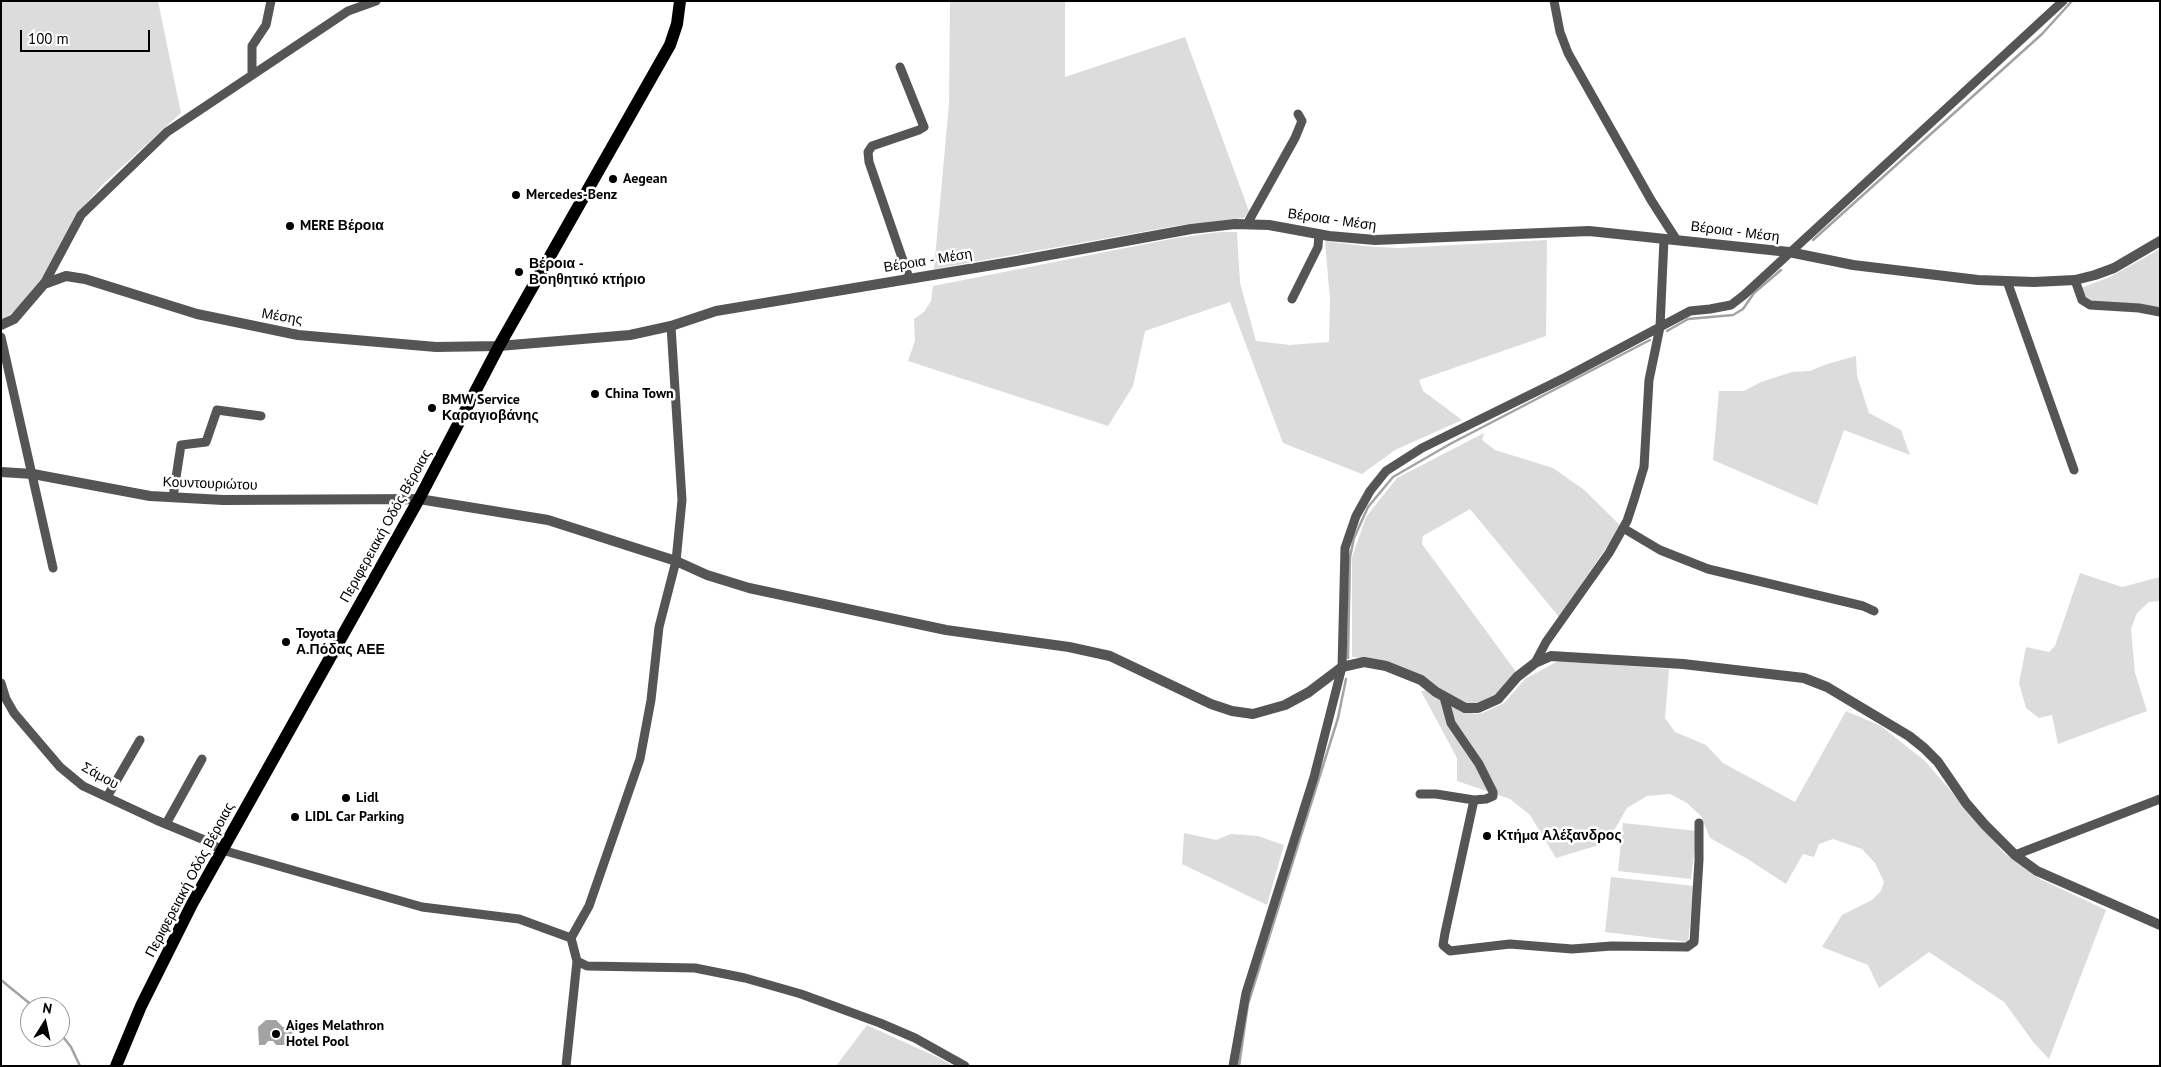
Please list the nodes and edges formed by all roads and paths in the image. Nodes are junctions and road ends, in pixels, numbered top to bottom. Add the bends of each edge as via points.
1 (271, 1) edge
2 (376, 1) edge
3 (686, 1) edge
4 (1554, 1) edge
5 (2063, 1) edge
6 (679, 8) edge
7 (900, 67) dead end
8 (252, 75) junction
9 (1298, 114) dead end
10 (1247, 224) junction
11 (1319, 234) junction
12 (1664, 239) junction
13 (1676, 239) junction
14 (2160, 241) edge
15 (1789, 252) junction
16 (910, 278) junction
17 (2076, 280) junction
18 (2007, 281) junction
19 (44, 284) junction
20 (1292, 299) dead end
21 (2160, 312) edge
22 (1, 325) edge
23 (671, 326) junction
24 (1660, 327) junction
25 (1, 337) edge
26 (500, 346) junction
27 (261, 416) dead end
28 (2074, 470) dead end
29 (1, 472) edge
30 (33, 474) junction
31 (173, 496) junction
32 (419, 498) junction
33 (1623, 528) junction
34 (676, 561) junction
35 (53, 568) dead end
36 (1874, 611) dead end
37 (1535, 664) junction
38 (1342, 667) junction
39 (1, 683) edge
40 (1444, 697) junction
41 (4, 702) edge
42 (140, 740) dead end
43 (202, 759) dead end
44 (1420, 794) dead end
45 (107, 797) junction
46 (1474, 800) junction
47 (2160, 800) edge
48 (1698, 823) dead end
49 (166, 824) junction
50 (222, 850) junction
51 (2015, 855) junction
52 (2160, 925) edge
53 (570, 938) junction
54 (577, 960) junction
55 (116, 1066) edge
56 (566, 1066) edge
57 (965, 1066) edge
58 (1233, 1066) edge

1 - 8 street via 266,25 252,46
2 - 8 street via 348,11
3 - 6 street
4 - 13 street via 1568,53
5 - 15 street
6 - 26 main road, Περιφερειακή Οδός Βέροιας via 670,45
7 - 16 street via 924,127 872,146 868,162
8 - 19 street via 167,132 82,215
9 - 10 street via 1302,121 1295,138
10 - 11 street, Βέροια - Μέση
10 - 16 street, Βέροια - Μέση via 1191,229
11 - 12 street, Βέροια - Μέση via 1375,240 1582,231
11 - 20 street via 1318,247
12 - 13 street, Βέροια - Μέση
12 - 24 street
13 - 15 street, Βέροια - Μέση
14 - 17 street, Βέροια - Μέση via 2114,268
15 - 18 street, Βέροια - Μέση via 1853,265
15 - 24 street via 1731,304 1690,311
16 - 23 street, Βέροια - Μέση via 716,311
17 - 18 street, Βέροια - Μέση
17 - 21 street via 2082,300 2090,305
18 - 28 street
19 - 22 street via 14,319
19 - 26 street, Μέσης via 66,276 85,279 198,314 298,334 436,347
23 - 26 street, Βέροια - Μέση via 630,335
23 - 34 street via 682,500
24 - 33 street via 1649,380 1644,467
24 - 38 street via 1422,448 1386,471 1356,516 1345,548
25 - 30 street
26 - 32 main road, Περιφερειακή Οδός Βέροιας
27 - 31 street via 217,410 206,442 181,445
29 - 30 street, Κουντουριώτου
30 - 31 street, Κουντουριώτου via 150,496
30 - 35 street
31 - 32 street, Κουντουριώτου via 223,500
32 - 34 street, Κουντουριώτου via 548,520
32 - 50 main road, Περιφερειακή Οδός Βέροιας
33 - 36 street via 1660,550 1708,569
33 - 37 street via 1609,554 1546,642
34 - 38 street, Κουντουριώτου via 728,582 913,624 1103,654 1232,711 1253,714 1285,705
34 - 53 street via 659,627 640,759 589,906
37 - 40 street via 1517,677 1498,699 1478,708 1465,708
37 - 51 street via 1551,656 1683,664 1804,678 1828,687 1924,748 1984,825
38 - 40 street via 1364,662 1386,666 1421,680
38 - 58 street via 1314,777 1246,993
39 - 41 street, Σάμου
40 - 46 street via 1451,723 1479,764 1493,792 1486,799
41 - 45 street, Σάμου via 60,767 83,786
42 - 45 street
43 - 49 street
44 - 46 street
45 - 49 street, Σάμου
46 - 48 street via 1445,932 1443,945 1450,951 1510,944 1572,950 1612,946 1687,947 1694,942
47 - 51 street
49 - 50 street, Σάμου
50 - 53 street, Σάμου via 422,907 519,919
50 - 55 main road, Περιφερειακή Οδός Βέροιας via 162,962
51 - 52 street via 2037,871
53 - 54 street
54 - 56 street
54 - 57 street via 587,966 694,968 745,978 867,1017 915,1038

